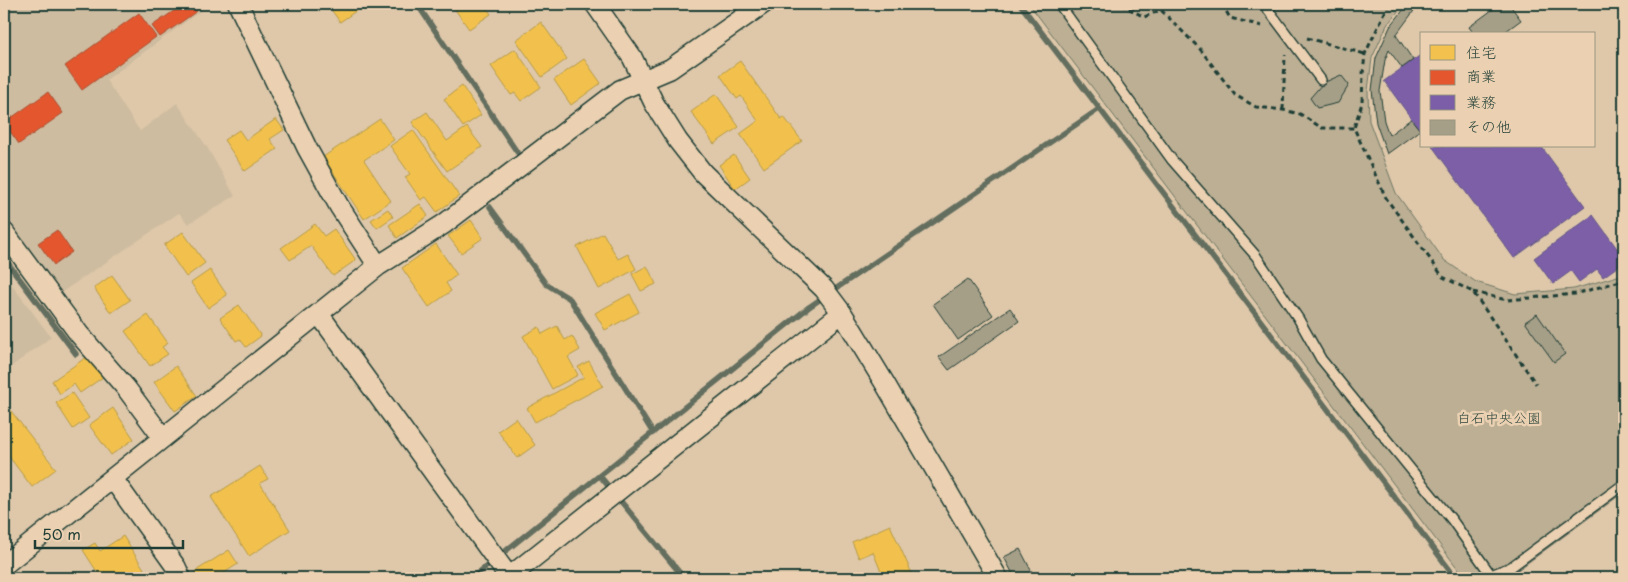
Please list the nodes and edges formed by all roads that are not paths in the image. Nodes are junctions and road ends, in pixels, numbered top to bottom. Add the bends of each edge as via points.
1 (238, 4) edge
2 (595, 4) edge
3 (763, 4) edge
4 (1059, 4) edge
5 (1264, 4) edge
6 (1321, 80) dead end
7 (643, 81) junction
8 (4, 232) edge
9 (378, 266) junction
10 (833, 301) junction
11 (319, 314) junction
12 (163, 438) junction
13 (113, 479) junction
14 (1624, 484) edge
15 (4, 566) edge
16 (502, 568) edge
17 (181, 578) edge
18 (998, 578) edge

1 - 9 street via 307,148
2 - 7 street via 632,57
3 - 7 street via 670,69
4 - 14 lane via 1172,160 1256,256 1321,359 1452,520 1492,575 1511,567
5 - 6 lane
7 - 9 street via 620,90 444,224
7 - 10 street via 678,142 703,172
8 - 12 street via 79,334 126,388
9 - 11 street
10 - 16 street via 614,494
10 - 18 street
11 - 12 street
11 - 16 street
12 - 13 street
13 - 15 street
13 - 17 street

